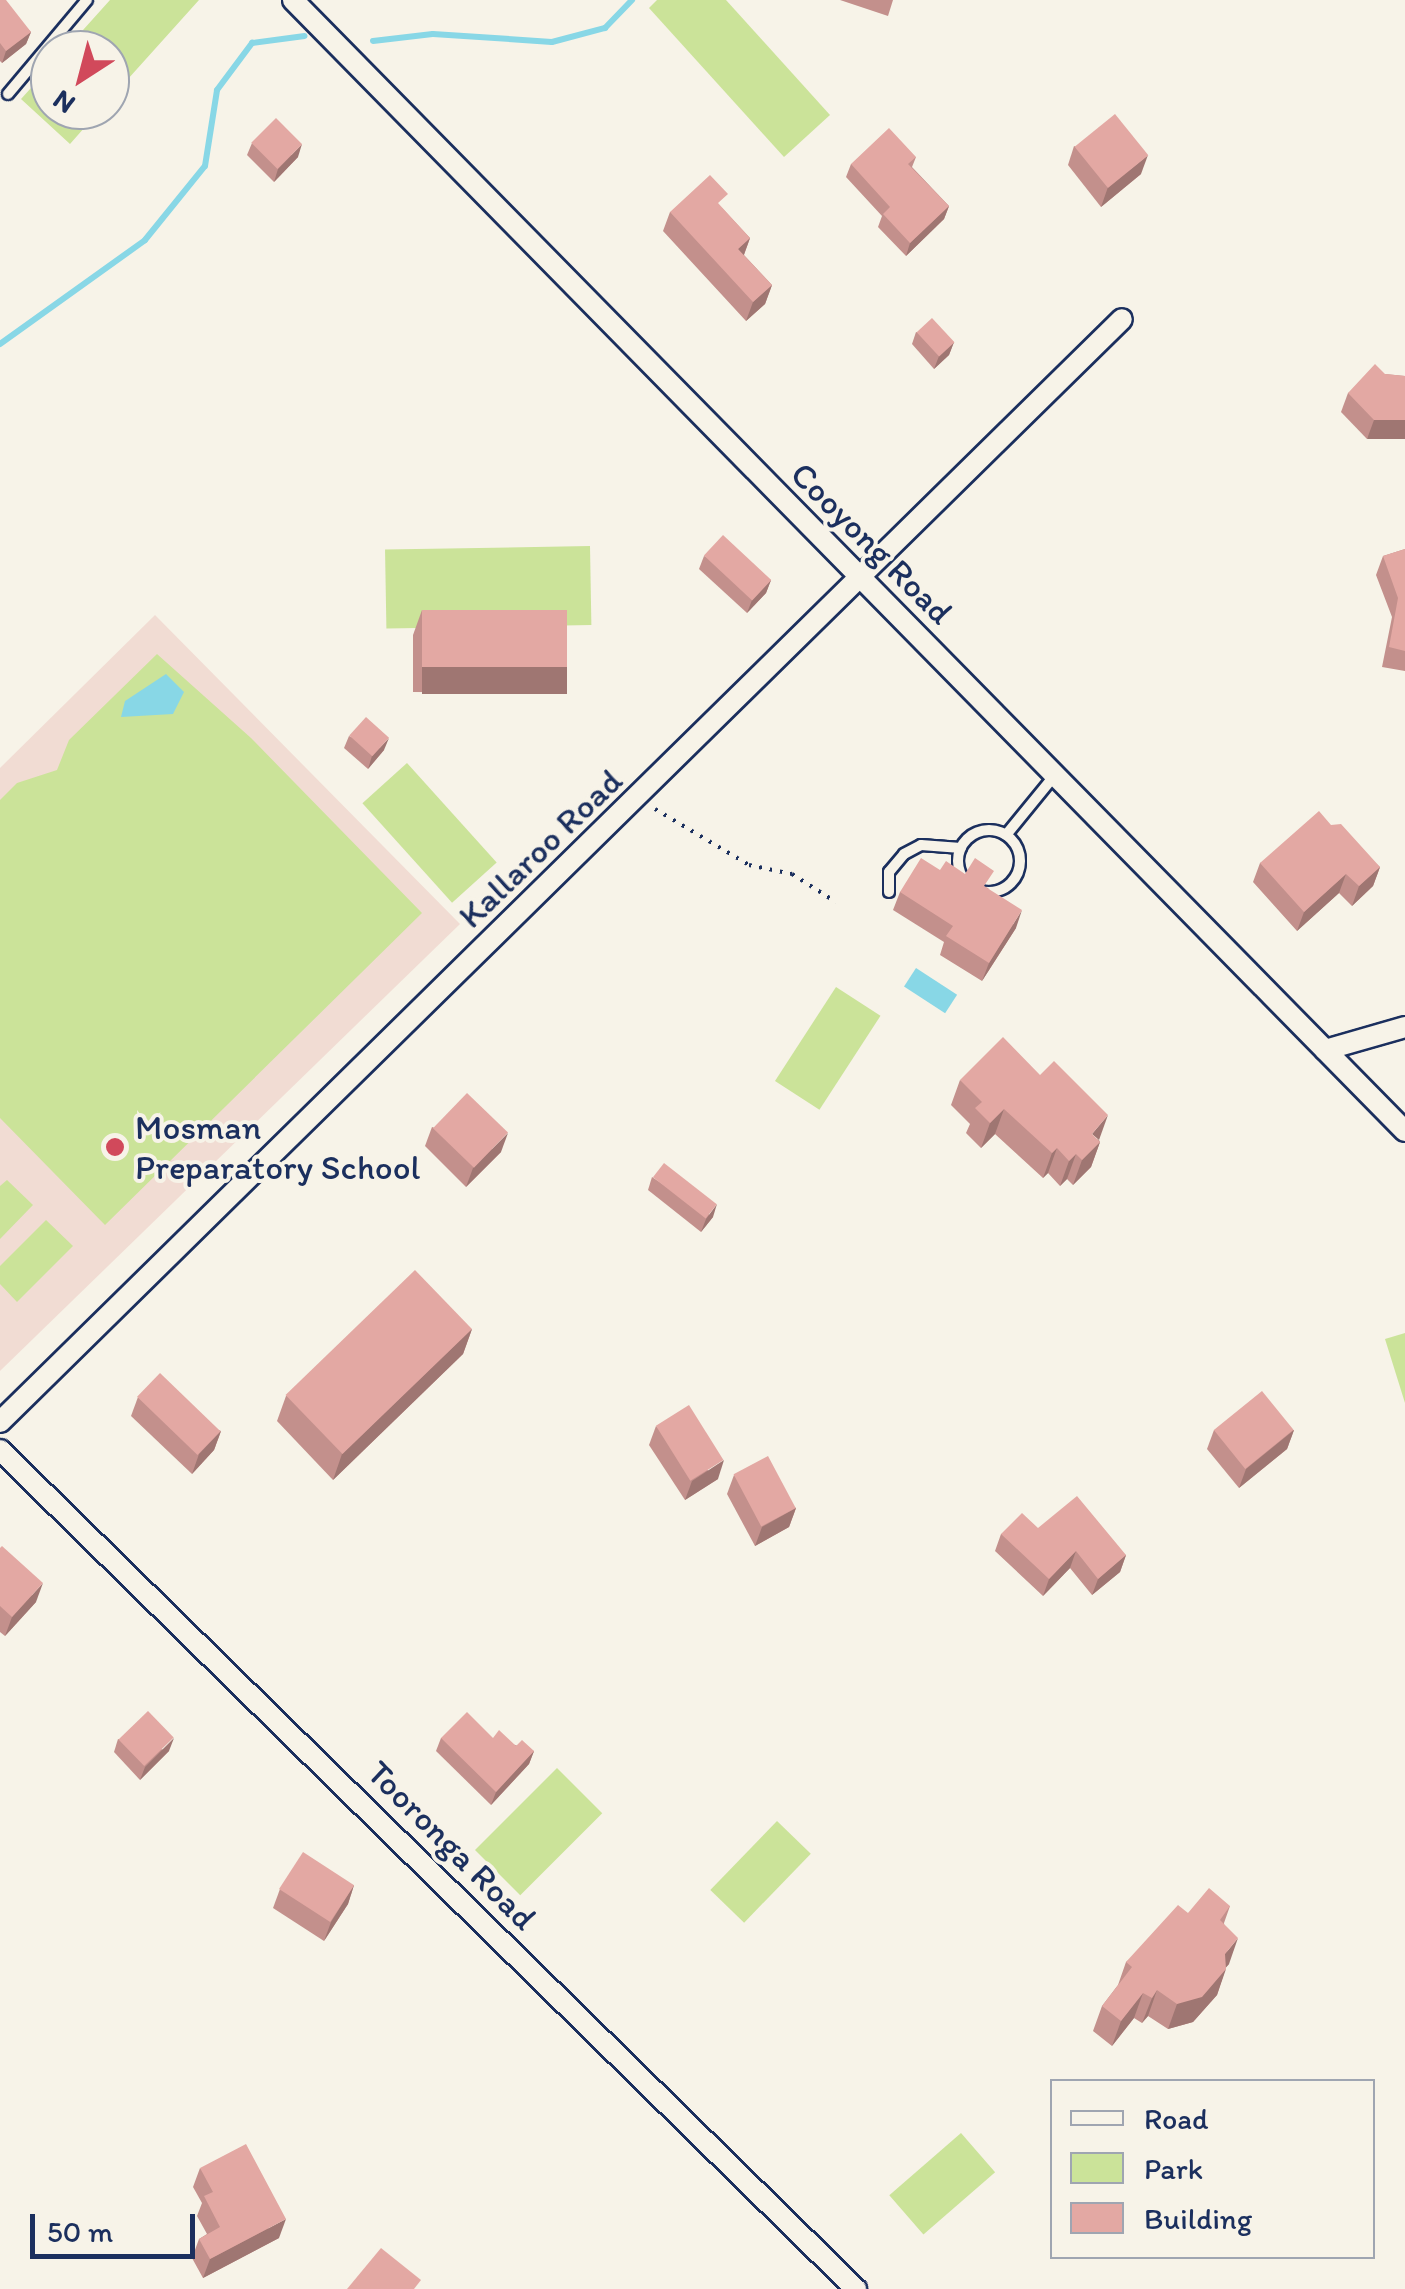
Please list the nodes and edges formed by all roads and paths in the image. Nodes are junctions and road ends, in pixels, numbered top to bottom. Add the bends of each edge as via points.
1 (86, 0) edge
2 (293, 0) edge
3 (8, 94) dead end
4 (1122, 318) dead end
5 (861, 577) junction
6 (1054, 775) junction
7 (638, 798) junction
8 (1006, 835) junction
9 (961, 848) junction
10 (889, 892) dead end
11 (836, 902) dead end
12 (1405, 1027) edge
13 (1325, 1050) junction
14 (1405, 1131) edge
15 (0, 1422) edge
16 (0, 1450) edge
17 (856, 2289) edge

1 - 3 lane
2 - 5 street, Cooyong Road
4 - 5 street, Kallaroo Road
5 - 6 street, Cooyong Road
5 - 7 street, Kallaroo Road
6 - 8 lane
6 - 13 street, Cooyong Road
7 - 11 path via 749,864 792,874
7 - 15 street, Kallaroo Road
8 - 9 lane via 984,830
8 - 9 lane via 1018,848 1019,872 998,892 966,883 958,864
9 - 10 lane via 921,845 904,854 889,872
12 - 13 street
13 - 14 street, Cooyong Road
16 - 17 street, Tooronga Road

